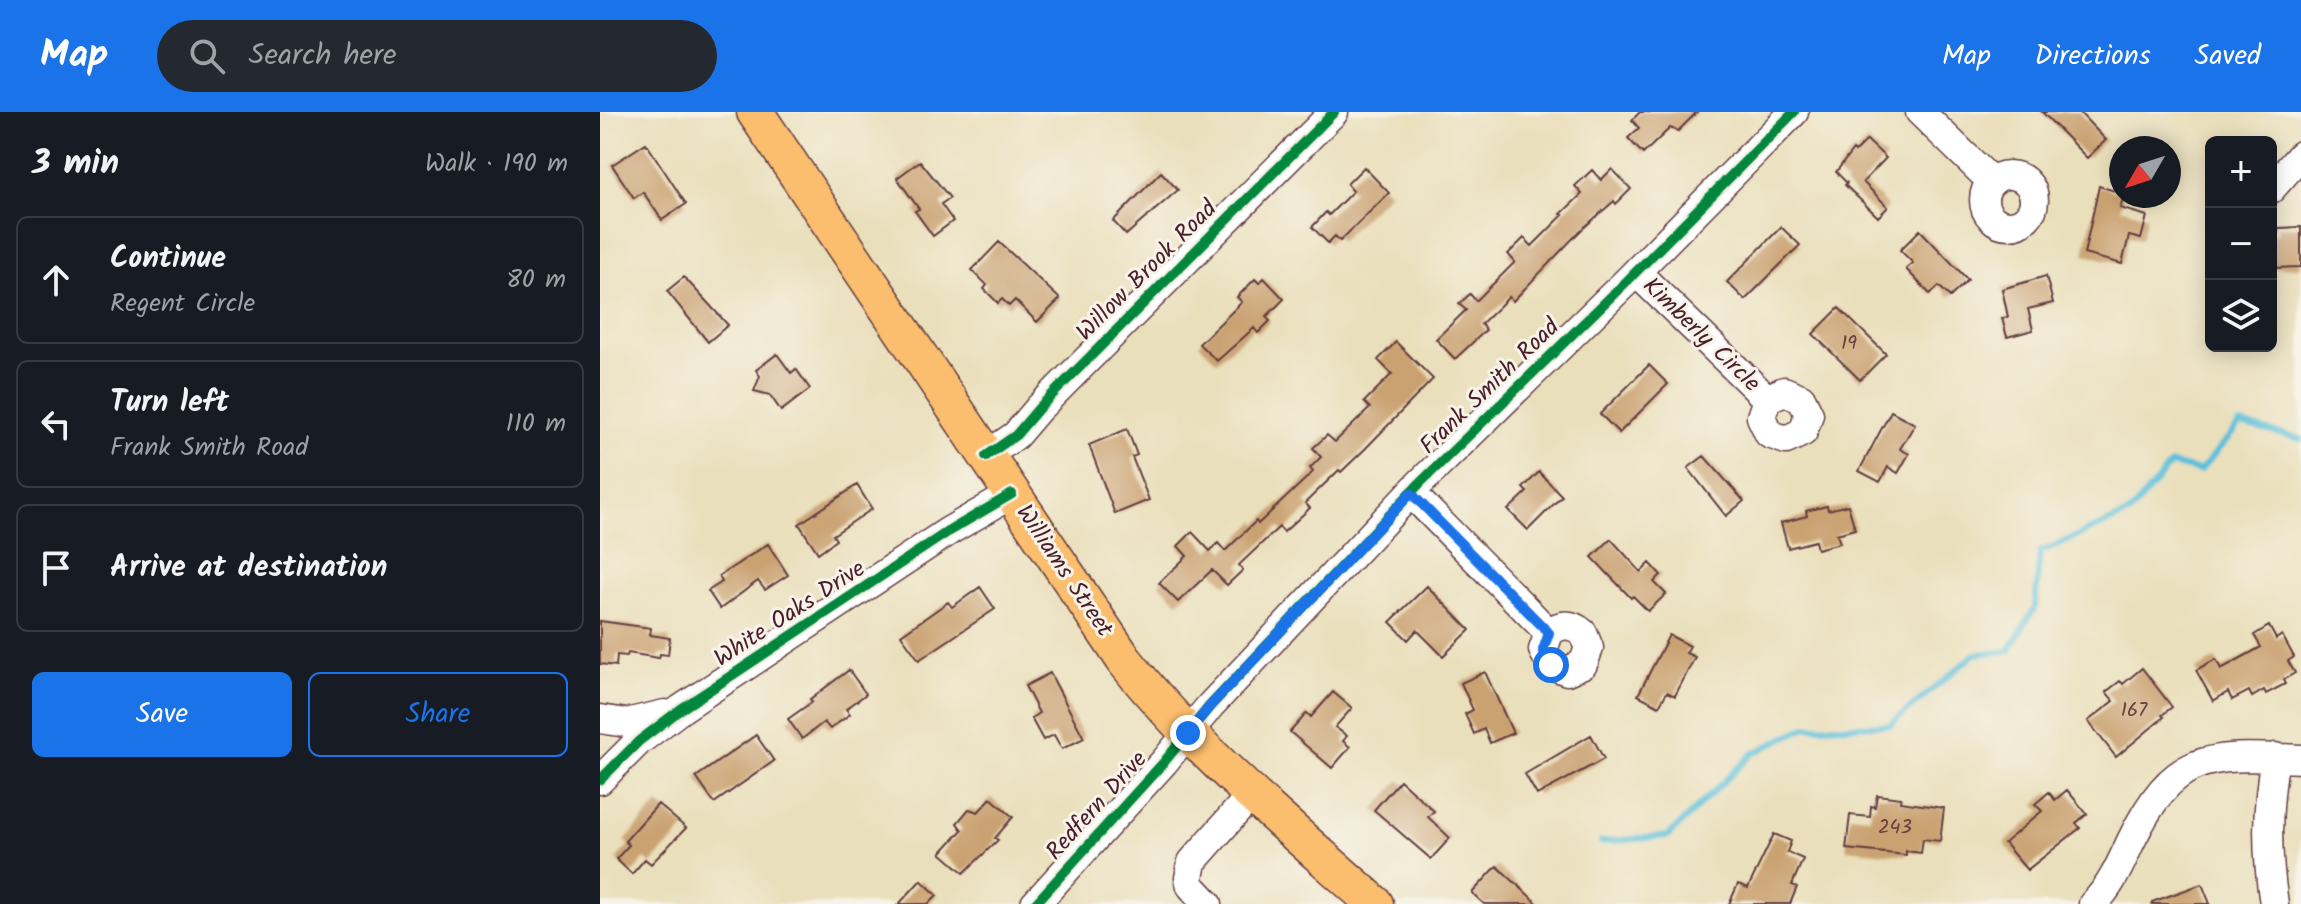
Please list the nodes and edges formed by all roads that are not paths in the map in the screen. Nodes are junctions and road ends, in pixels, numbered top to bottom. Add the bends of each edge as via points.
1 (755, 112) edge
2 (1334, 112) edge
3 (1794, 112) edge
4 (1920, 112) edge
5 (2301, 155) edge
6 (1992, 182) dead end
7 (2277, 182) edge
8 (1636, 272) junction
9 (1767, 399) dead end
10 (986, 456) junction
11 (1411, 493) junction
12 (1012, 494) junction
13 (1549, 633) dead end
14 (681, 709) junction
15 (600, 719) edge
16 (1188, 733) junction
17 (2288, 758) edge
18 (600, 780) edge
19 (1252, 794) junction
20 (1363, 900) edge
21 (1035, 904) edge
22 (1208, 904) edge
23 (2093, 904) edge
24 (2274, 904) edge

1 - 10 main road, Williams Street
2 - 10 street, Willow Brook Road via 1016,435
3 - 8 street, Frank Smith Road
4 - 6 street
5 - 7 street
8 - 9 street, Kimberly Circle
8 - 11 street, Frank Smith Road
10 - 12 main road, Williams Street
11 - 13 street
11 - 16 street, Frank Smith Road
12 - 14 street, White Oaks Drive
12 - 16 main road, Williams Street via 1125,661
14 - 15 street via 626,723
14 - 18 street, White Oaks Drive
16 - 19 main road, Williams Street
16 - 21 street, Redfern Drive
17 - 23 street via 2215,758 2171,779 2143,816 2108,887
17 - 24 street via 2266,827
19 - 20 main road, Williams Street
19 - 22 street via 1192,862 1191,886

